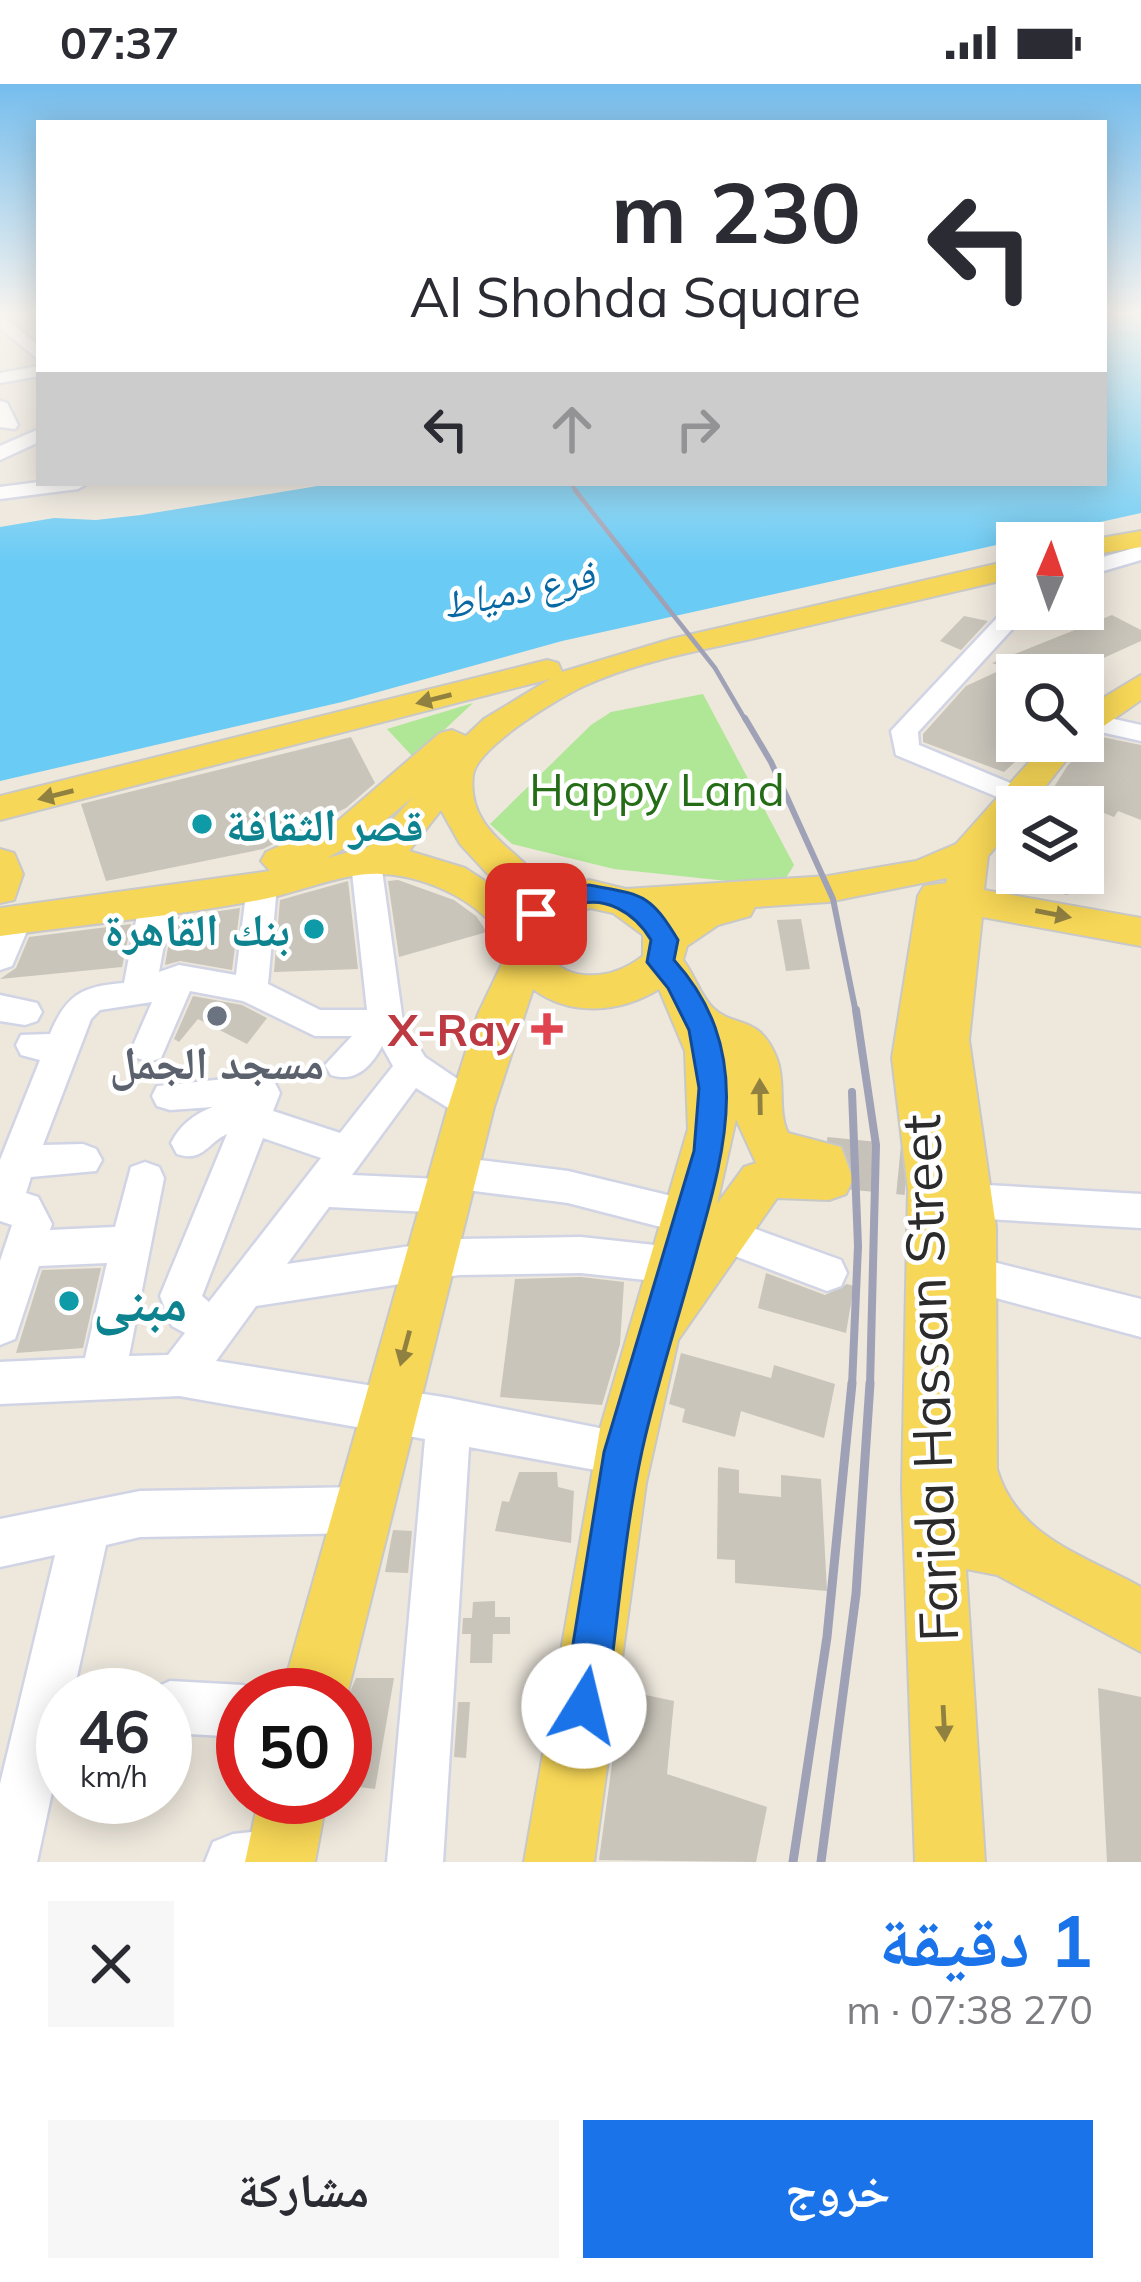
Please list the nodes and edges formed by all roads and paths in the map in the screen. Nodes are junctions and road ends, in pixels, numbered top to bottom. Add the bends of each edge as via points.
1 (3, 420) edge
2 (36, 422) edge
3 (36, 436) edge
4 (5, 452) edge
5 (36, 462) edge
6 (36, 480) edge
7 (40, 486) edge
8 (0, 489) edge
9 (1141, 546) edge
10 (1104, 550) edge
11 (1104, 561) edge
12 (996, 568) edge
13 (996, 568) edge
14 (998, 630) edge
15 (547, 670) junction
16 (1138, 691) edge
17 (1104, 713) edge
18 (1104, 731) edge
19 (1141, 733) edge
20 (1048, 762) edge
21 (457, 764) junction
22 (1026, 786) edge
23 (996, 787) edge
24 (0, 808) edge
25 (372, 813) junction
26 (412, 824) junction
27 (996, 826) edge
28 (323, 847) junction
29 (0, 862) edge
30 (371, 862) junction
31 (957, 882) junction
32 (262, 886) junction
33 (156, 900) junction
34 (631, 902) junction
35 (4, 906) edge
36 (531, 922) junction
37 (1141, 932) edge
38 (663, 951) junction
39 (0, 958) edge
40 (179, 977) junction
41 (250, 990) junction
42 (139, 994) junction
43 (698, 1021) junction
44 (382, 1023) junction
45 (30, 1029) edge
46 (149, 1048) dead end
47 (343, 1065) dead end
48 (412, 1067) junction
49 (170, 1096) dead end
50 (471, 1108) junction
51 (258, 1109) junction
52 (18, 1142) edge
53 (190, 1143) dead end
54 (348, 1152) junction
55 (83, 1160) dead end
56 (145, 1178) dead end
57 (930, 1184) junction
58 (452, 1185) junction
59 (320, 1190) junction
60 (1, 1204) edge
61 (1141, 1210) edge
62 (695, 1239) junction
63 (131, 1244) junction
64 (25, 1249) junction
65 (429, 1260) junction
66 (827, 1273) dead end
67 (968, 1274) junction
68 (244, 1289) junction
69 (1141, 1318) edge
70 (0, 1325) edge
71 (214, 1328) junction
72 (178, 1375) junction
73 (103, 1376) junction
74 (0, 1383) edge
75 (389, 1411) junction
76 (449, 1420) junction
77 (623, 1452) junction
78 (362, 1510) junction
79 (87, 1522) junction
80 (0, 1543) edge
81 (1004, 1545) junction
82 (937, 1568) junction
83 (1141, 1621) edge
84 (63, 1668) edge
85 (321, 1668) edge
86 (36, 1786) edge
87 (9, 1862) edge
88 (416, 1862) edge
89 (559, 1862) edge
90 (950, 1862) edge

1 - 2 street
3 - 4 street
4 - 5 street
6 - 8 street
7 - 8 street
9 - 10 main road
9 - 11 street
12 - 15 main road
13 - 21 main road via 573,679 520,708
14 - 23 street via 904,730 906,749
15 -> 24 main road
15 - 25 main road via 480,716
16 - 17 main road
18 - 19 street
20 - 22 main road
21 - 26 main road
21 - 36 main road via 460,816
25 - 26 main road
25 - 28 main road
26 - 30 main road
26 - 36 main road
27 - 31 main road
28 - 30 main road
28 - 35 main road via 275,862
29 - 35 main road
30 - 32 main road
30 - 36 main road via 435,868
30 - 44 street
31 - 34 main road
31 -> 37 main road
31 - 38 main road via 728,908 682,926
31 - 57 main road, Farida Hassan Street via 914,1058
32 - 33 main road
32 - 41 street
33 - 35 main road
33 - 42 street
34 - 36 main road via 589,894
34 - 38 main road via 648,912
35 - 39 street
36 - 38 main road via 549,982 591,994 634,986
36 - 50 main road
38 - 43 main road
40 - 41 street
40 - 42 street
40 - 46 street
41 - 44 street via 315,1023
42 - 45 street via 100,996
43 - 62 main road via 710,1058 713,1119
62 -> 43 main road via 761,1182 827,1170 772,1150 761,1129 752,1052
44 - 47 street
44 - 48 street
45 - 52 street
48 - 50 street
48 - 54 street
49 - 51 street via 254,1090
50 - 58 main road
51 - 53 street via 218,1120
51 - 54 street
51 - 71 street via 181,1296 187,1312
52 - 55 street
52 - 60 street
54 - 59 street
56 - 63 street
57 - 61 street
57 - 67 main road, Farida Hassan Street
57 - 82 main road, Farida Hassan Street
58 - 59 street
58 - 62 street via 568,1187
58 - 65 main road
59 - 68 street
60 - 64 street via 30,1216
62 - 65 street via 581,1255
62 - 66 street
62 - 77 main road via 656,1329
63 - 64 street
63 - 73 street
64 - 70 street
65 - 68 street
65 -> 75 main road
67 - 69 street
67 - 81 main road, Farida Hassan Street via 968,1469 979,1508
68 - 71 street
71 - 72 street
72 - 73 street
72 - 75 street
73 - 74 street
75 - 76 street
75 - 78 main road
76 - 77 street
76 - 88 street
77 - 89 main road
78 - 79 street via 195,1509
78 - 85 main road
79 - 80 street
79 - 84 street
81 - 82 main road via 964,1545
81 - 83 main road
82 -> 90 main road, Farida Hassan Street
86 - 87 street

